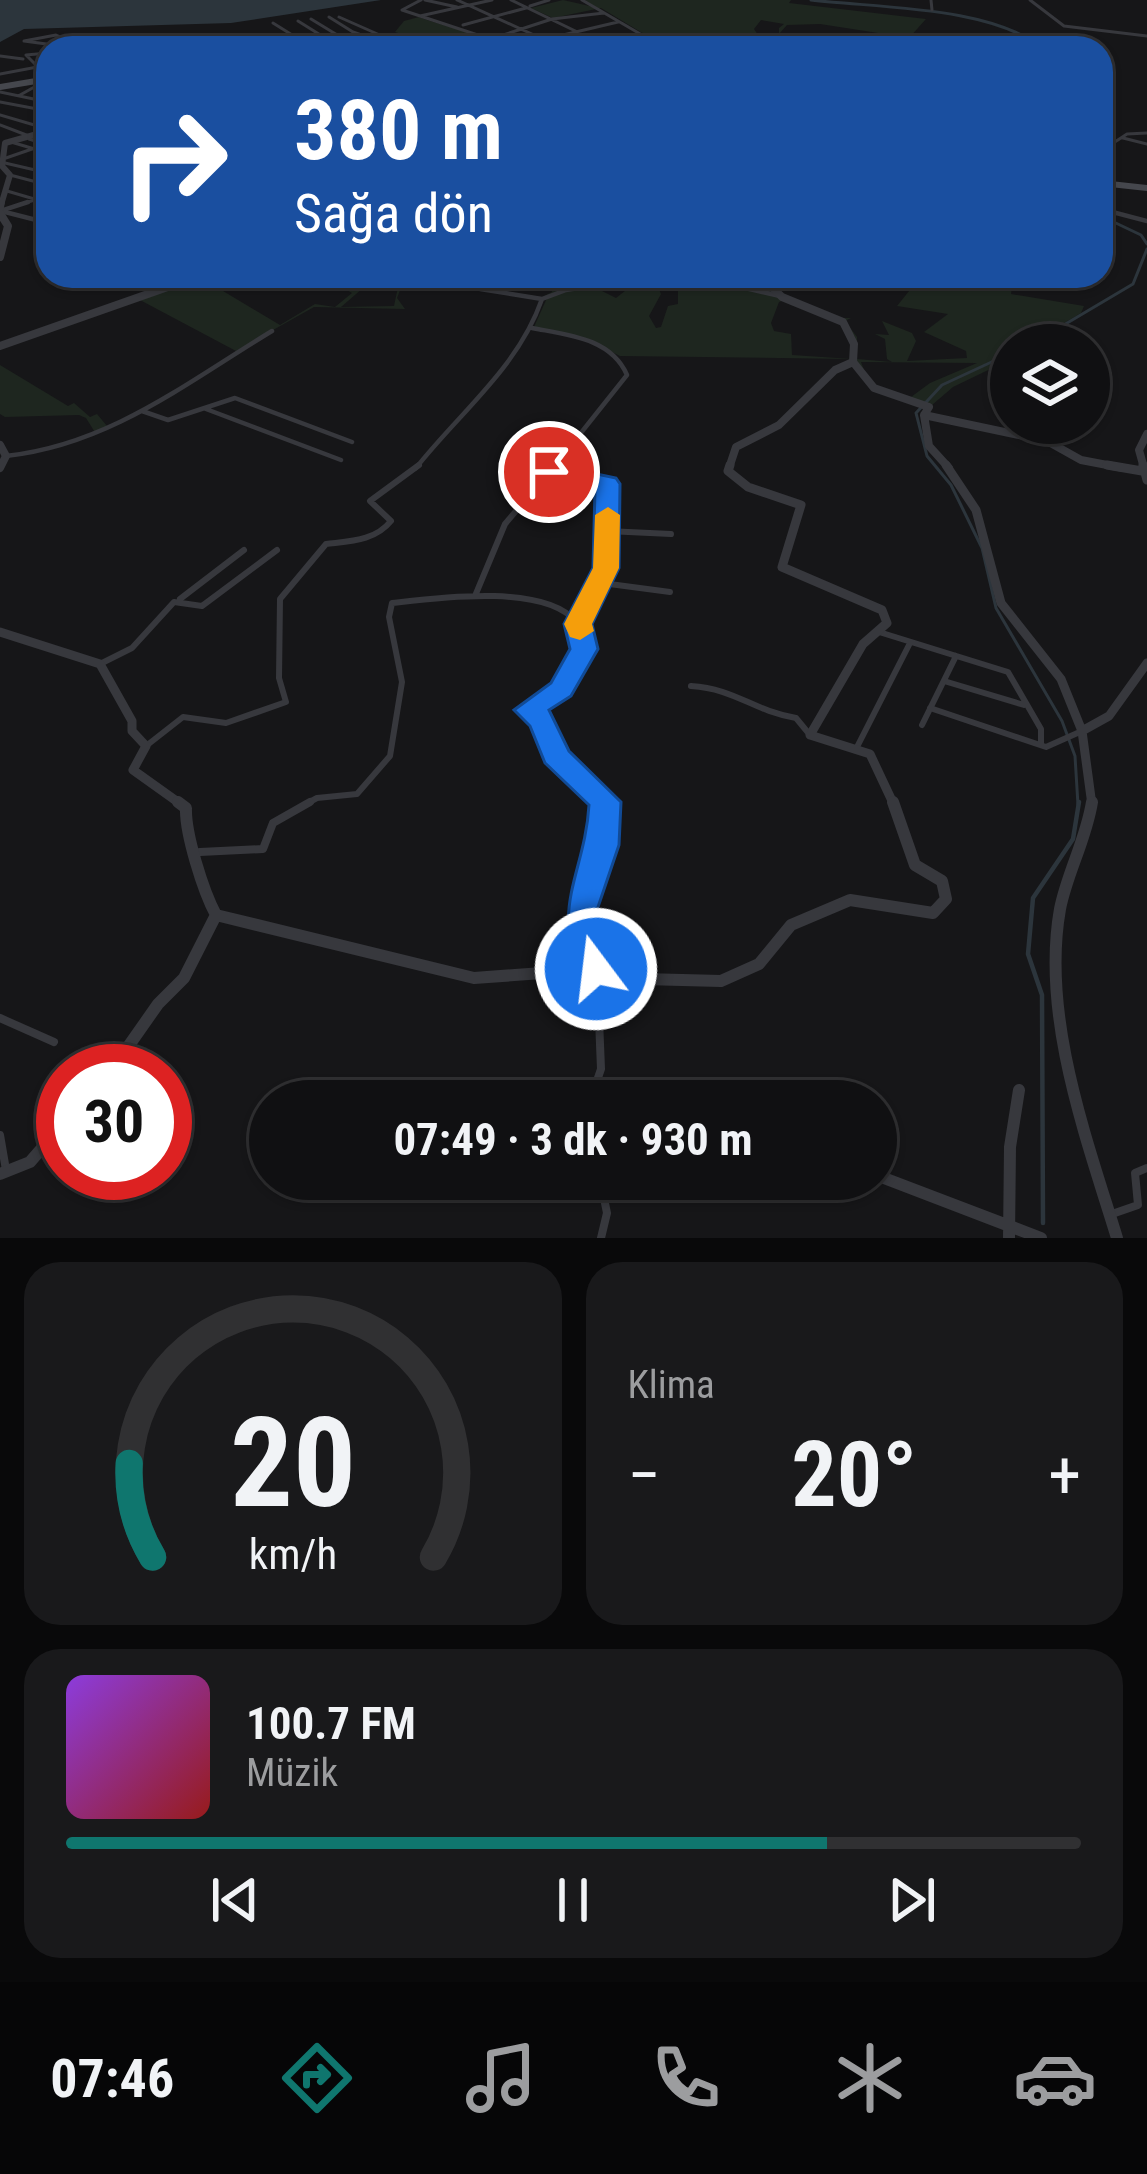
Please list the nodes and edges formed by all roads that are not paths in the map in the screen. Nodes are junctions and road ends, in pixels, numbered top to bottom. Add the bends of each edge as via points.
1 (423, 0) edge
2 (492, 0) edge
3 (511, 0) edge
4 (549, 0) edge
5 (582, 0) edge
6 (931, 0) edge
7 (1030, 0) edge
8 (460, 4) edge
9 (528, 7) junction
10 (932, 10) dead end
11 (607, 13) junction
12 (420, 16) junction
13 (329, 17) dead end
14 (339, 17) dead end
15 (491, 17) junction
16 (311, 19) dead end
17 (552, 20) junction
18 (298, 21) dead end
19 (621, 21) junction
20 (274, 23) dead end
21 (460, 26) junction
22 (517, 28) junction
23 (316, 31) junction
24 (577, 32) junction
25 (295, 36) joint
26 (323, 36) edge
27 (339, 36) edge
28 (364, 36) edge
29 (380, 36) edge
30 (494, 36) edge
31 (499, 36) edge
32 (536, 36) edge
33 (561, 36) edge
34 (586, 36) edge
35 (633, 36) edge
36 (1147, 36) edge
37 (36, 52) edge
38 (0, 56) edge
39 (25, 58) junction
40 (35, 64) joint
41 (0, 66) edge
42 (12, 67) junction
43 (0, 74) edge
44 (36, 84) edge
45 (36, 86) edge
46 (0, 90) edge
47 (17, 96) junction
48 (29, 98) junction
49 (36, 99) edge
50 (0, 102) edge
51 (16, 105) junction
52 (31, 108) junction
53 (36, 109) edge
54 (0, 115) edge
55 (11, 118) junction
56 (0, 125) edge
57 (36, 126) edge
58 (1147, 133) edge
59 (36, 134) edge
60 (27, 137) junction
61 (1119, 138) junction
62 (4, 142) edge
63 (36, 142) edge
64 (1113, 142) edge
65 (1147, 144) edge
66 (36, 148) joint
67 (3, 163) edge
68 (36, 170) edge
69 (10, 176) junction
70 (36, 182) edge
71 (1113, 184) edge
72 (1147, 188) edge
73 (7, 191) junction
74 (36, 199) edge
75 (36, 201) edge
76 (0, 211) edge
77 (1113, 212) edge
78 (36, 220) edge
79 (1147, 221) edge
80 (0, 257) edge
81 (165, 288) edge
82 (480, 288) edge
83 (579, 288) edge
84 (745, 288) edge
85 (772, 288) edge
86 (780, 296) junction
87 (542, 299) junction
88 (532, 328) junction
89 (272, 331) dead end
90 (0, 346) edge
91 (853, 362) junction
92 (202, 408) junction
93 (924, 408) junction
94 (142, 411) junction
95 (1147, 434) edge
96 (352, 442) dead end
97 (0, 445) edge
98 (1144, 446) edge
99 (6, 456) junction
100 (341, 460) dead end
101 (0, 468) edge
102 (547, 476) junction
103 (1145, 476) edge
104 (607, 531) junction
105 (671, 534) dead end
106 (244, 550) dead end
107 (277, 550) dead end
108 (602, 583) junction
109 (670, 592) dead end
110 (475, 596) junction
111 (179, 600) junction
112 (578, 624) junction
113 (0, 632) edge
114 (880, 632) junction
115 (910, 643) junction
116 (956, 656) junction
117 (1147, 663) edge
118 (100, 664) junction
119 (944, 681) junction
120 (691, 686) dead end
121 (1024, 705) junction
122 (930, 708) junction
123 (922, 725) dead end
124 (1082, 731) junction
125 (810, 735) junction
126 (1041, 744) junction
127 (146, 746) junction
128 (856, 749) junction
129 (200, 852) junction
130 (216, 915) junction
131 (596, 969) junction
132 (0, 1018) edge
133 (55, 1042) dead end
134 (130, 1044) edge
135 (597, 1080) edge
136 (1019, 1090) dead end
137 (0, 1135) edge
138 (36, 1155) edge
139 (1147, 1168) edge
140 (3, 1172) edge
141 (897, 1184) edge
142 (604, 1200) edge
143 (1108, 1214) junction
144 (1010, 1233) edge
145 (601, 1238) edge
146 (1041, 1238) edge
147 (1117, 1238) edge

1 - 8 street
1 - 12 street via 402,10
2 - 8 street
3 - 9 street
4 - 9 street
5 - 11 street
6 - 10 street
7 - 36 street via 1060,25
8 - 12 street
8 - 15 street
9 - 15 street
9 - 17 street
11 - 17 street
11 - 19 street
12 - 21 street
13 - 28 street
14 - 29 street
15 - 21 street
15 - 22 street
16 - 27 street
17 - 22 street
17 - 24 street
18 - 23 street
19 - 24 street
19 - 35 street via 642,35
20 - 25 street
21 - 30 street
22 - 31 street
22 - 32 street
23 - 25 street
23 - 26 street
24 - 33 street
24 - 34 street
37 - 39 street
38 - 39 street
39 - 40 street
39 - 42 street
40 - 42 street
41 - 42 street
42 - 43 street
44 - 46 main road
45 - 47 street
46 - 47 street
47 - 48 street
48 - 49 street
48 - 51 street
50 - 51 street
51 - 52 street
52 - 53 street
52 - 55 street
54 - 55 street
55 - 57 street
56 - 60 street
58 - 61 street
59 - 60 street
60 - 62 street
60 - 63 street
61 - 64 street
61 - 65 street
62 - 66 street
62 - 67 street
66 - 67 street
67 - 68 street
67 - 69 street
69 - 70 street
69 - 73 street
71 - 72 main road
73 - 74 street
73 - 76 street
75 - 76 street
76 - 78 street
76 - 80 street via 8,226
77 - 79 street
81 - 90 street
82 - 87 street
83 - 87 street
84 - 86 street
85 - 86 street
86 - 91 street via 842,321 855,340
87 - 88 street
88 - 102 street via 604,349 627,375
88 - 127 street via 413,472 370,500 391,520 388,527 364,540 326,544 280,599 286,702 226,723 183,717
89 - 94 street
91 - 93 street via 874,388
91 - 114 street via 779,424 736,447 728,471 748,488 801,505 782,567 874,604 887,623
92 - 94 street via 164,421
92 - 96 street via 236,398
92 - 100 street
93 - 103 street
93 - 124 street via 929,446 976,510 1001,603 1061,679
94 - 99 street via 64,450
95 - 98 street
97 - 99 street
98 - 103 street
99 - 101 street
102 - 104 street via 606,481
102 - 110 street via 496,538
104 - 105 street
104 - 108 street
106 - 111 street
107 - 111 street via 202,606
108 - 109 street
108 - 112 street
110 - 112 street via 555,606
110 - 129 street via 389,606 402,682 390,757 368,785 357,794 316,798 273,823 263,849
111 - 118 street via 132,648
112 - 131 street via 584,649 561,689 529,710 543,721 556,756 605,802 603,845 581,910
113 - 118 street
114 - 115 street
114 - 125 street via 863,644
115 - 116 street
115 - 128 street
116 - 119 street
116 - 121 street via 1009,672
117 - 124 street via 1115,714
118 - 127 street
119 - 121 street
119 - 122 street
120 - 125 street via 724,688 761,712 796,718
121 - 126 street
122 - 123 street
122 - 126 street
124 - 126 street via 1054,747
124 - 143 street via 1093,799 1061,905 1055,955 1071,1089
125 - 128 street
127 - 129 street via 133,770 186,808 185,836
128 - 131 street via 877,764 915,865 946,886 939,911 850,900 791,925 759,964 721,981
129 - 130 street
130 - 131 street via 474,978
130 - 134 street via 184,978
131 - 135 street
132 - 133 street
136 - 144 street
137 - 140 street
138 - 140 street
139 - 143 street via 1135,1173 1138,1205
141 - 144 street
142 - 145 street
143 - 147 street
144 - 146 street

